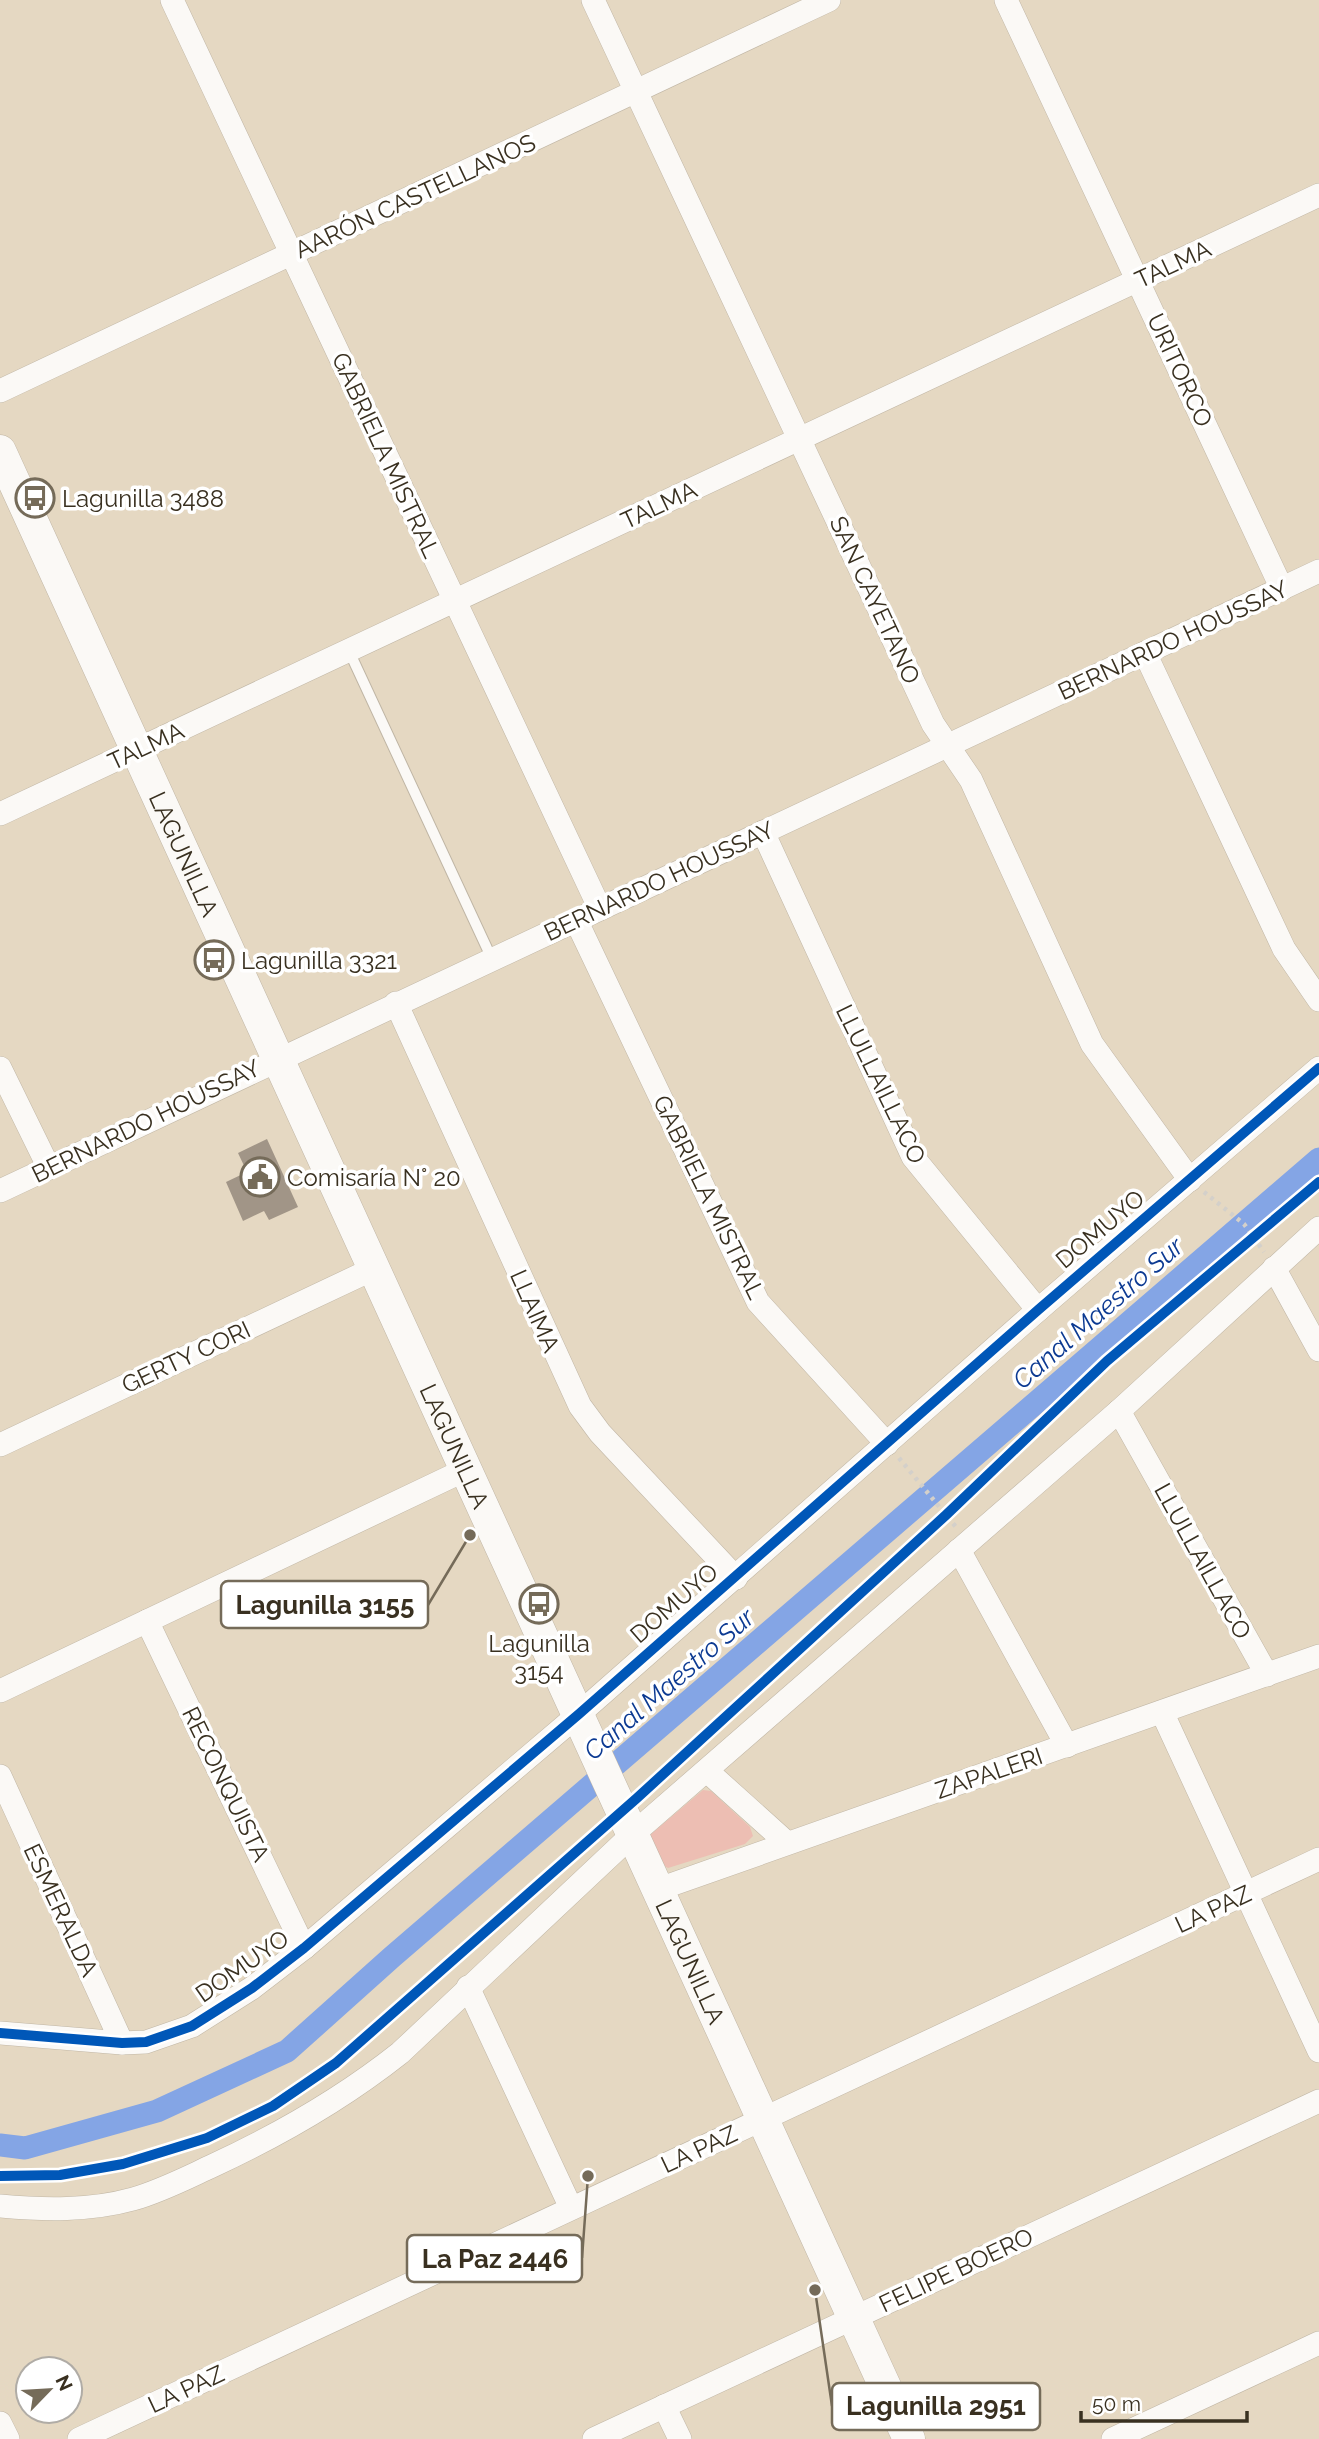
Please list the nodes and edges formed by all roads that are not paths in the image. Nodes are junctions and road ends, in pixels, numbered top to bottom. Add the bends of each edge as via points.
1 (172, 0) edge
2 (593, 0) edge
3 (829, 0) edge
4 (1006, 0) edge
5 (636, 91) junction
6 (1319, 195) edge
7 (291, 254) junction
8 (1137, 280) junction
9 (0, 391) edge
10 (799, 439) junction
11 (0, 451) edge
12 (1319, 571) edge
13 (1282, 589) junction
14 (454, 601) junction
15 (349, 651) junction
16 (1145, 653) junction
17 (947, 746) junction
18 (137, 750) junction
19 (0, 814) edge
20 (763, 832) junction
21 (600, 909) junction
22 (576, 920) junction
23 (492, 959) junction
24 (1319, 1000) edge
25 (396, 1003) junction
26 (278, 1058) junction
27 (0, 1068) edge
28 (1319, 1068) edge
29 (49, 1168) junction
30 (1190, 1180) junction
31 (0, 1191) edge
32 (1319, 1228) edge
33 (1274, 1268) junction
34 (373, 1269) junction
35 (1038, 1310) junction
36 (1319, 1350) edge
37 (1119, 1411) junction
38 (887, 1444) junction
39 (0, 1445) edge
40 (467, 1469) junction
41 (959, 1550) junction
42 (736, 1578) junction
43 (147, 1620) junction
44 (1319, 1656) edge
45 (1267, 1675) junction
46 (0, 1691) edge
47 (1162, 1712) junction
48 (579, 1714) junction
49 (1067, 1746) junction
50 (707, 1771) junction
51 (0, 1776) edge
52 (634, 1835) junction
53 (788, 1843) junction
54 (1319, 1859) edge
55 (659, 1889) junction
56 (1246, 1893) junction
57 (304, 1948) junction
58 (468, 1987) junction
59 (0, 2033) edge
60 (122, 2043) junction
61 (1319, 2051) edge
62 (1319, 2101) edge
63 (763, 2120) junction
64 (0, 2206) edge
65 (571, 2208) junction
66 (855, 2317) junction
67 (1319, 2343) edge
68 (664, 2406) junction
69 (0, 2423) edge
70 (8, 2439) edge
71 (79, 2439) edge
72 (594, 2439) edge
73 (680, 2439) edge
74 (909, 2439) edge
75 (1113, 2439) edge

1 - 7 street, GABRIELA MISTRAL
2 - 5 street, SAN CAYETANO
3 - 5 street, AARÓN CASTELLANOS
4 - 8 street, URITORCO
5 - 7 street, AARÓN CASTELLANOS
5 - 10 street, SAN CAYETANO
6 - 8 street, TALMA
7 - 9 street, AARÓN CASTELLANOS
7 - 14 street, GABRIELA MISTRAL
8 - 10 street, TALMA
8 - 13 street, URITORCO
10 - 14 street, TALMA
10 - 17 street, SAN CAYETANO
11 - 18 main road, LAGUNILLA
12 - 13 street, BERNARDO HOUSSAY
13 - 16 street, BERNARDO HOUSSAY
14 - 15 street, TALMA
14 - 21 street, GABRIELA MISTRAL
15 - 18 street, TALMA
15 - 23 lane
16 - 17 street, BERNARDO HOUSSAY
16 - 24 street via 1284,949
17 - 20 street, BERNARDO HOUSSAY
17 - 30 street, SAN CAYETANO via 971,780 1092,1044
18 - 19 street, TALMA
18 - 26 main road, LAGUNILLA
20 - 21 street, BERNARDO HOUSSAY
20 - 35 street, LLULLAILLACO via 913,1157
21 - 22 street, BERNARDO HOUSSAY
22 - 23 street, BERNARDO HOUSSAY
22 - 38 street, GABRIELA MISTRAL via 758,1302
23 - 25 street, BERNARDO HOUSSAY
25 - 26 street, BERNARDO HOUSSAY
25 - 42 street, LLAIMA via 580,1406
26 - 29 street, BERNARDO HOUSSAY
26 - 34 main road, LAGUNILLA
27 - 29 street
28 - 30 street, DOMUYO
29 - 31 street, BERNARDO HOUSSAY
30 - 35 street, DOMUYO
32 - 33 street
33 - 36 street
33 - 37 street
34 - 39 street, GERTY CORI
34 - 40 main road, LAGUNILLA
35 - 38 street, DOMUYO
37 - 41 street
37 - 45 street, LLULLAILLACO
38 - 42 street, DOMUYO
40 - 43 street
40 - 48 main road, LAGUNILLA
41 - 49 street
41 - 50 street
42 - 48 street, DOMUYO
43 - 46 street
43 - 57 street, RECONQUISTA
44 - 45 street, ZAPALERI
45 - 47 street, ZAPALERI
47 - 49 street, ZAPALERI
47 - 56 street
48 - 52 main road, LAGUNILLA
48 - 57 street, DOMUYO
49 - 53 street, ZAPALERI
50 - 52 street
50 - 53 street
51 - 60 street, ESMERALDA
52 - 55 main road, LAGUNILLA
52 - 58 street
53 - 55 street, ZAPALERI
54 - 56 street, LA PAZ
55 - 63 main road, LAGUNILLA
56 - 61 street
56 - 63 street, LA PAZ
57 - 60 street, DOMUYO via 192,2026 166,2038
58 - 64 street via 366,2080 230,2158 133,2199 70,2208
58 - 65 street
59 - 60 street, DOMUYO
62 - 66 street, FELIPE BOERO
63 - 65 street, LA PAZ
63 - 66 main road, LAGUNILLA
65 - 71 street, LA PAZ
66 - 68 street, FELIPE BOERO
66 - 74 main road, LAGUNILLA
67 - 75 street
68 - 72 street, FELIPE BOERO
68 - 73 street
69 - 70 street

